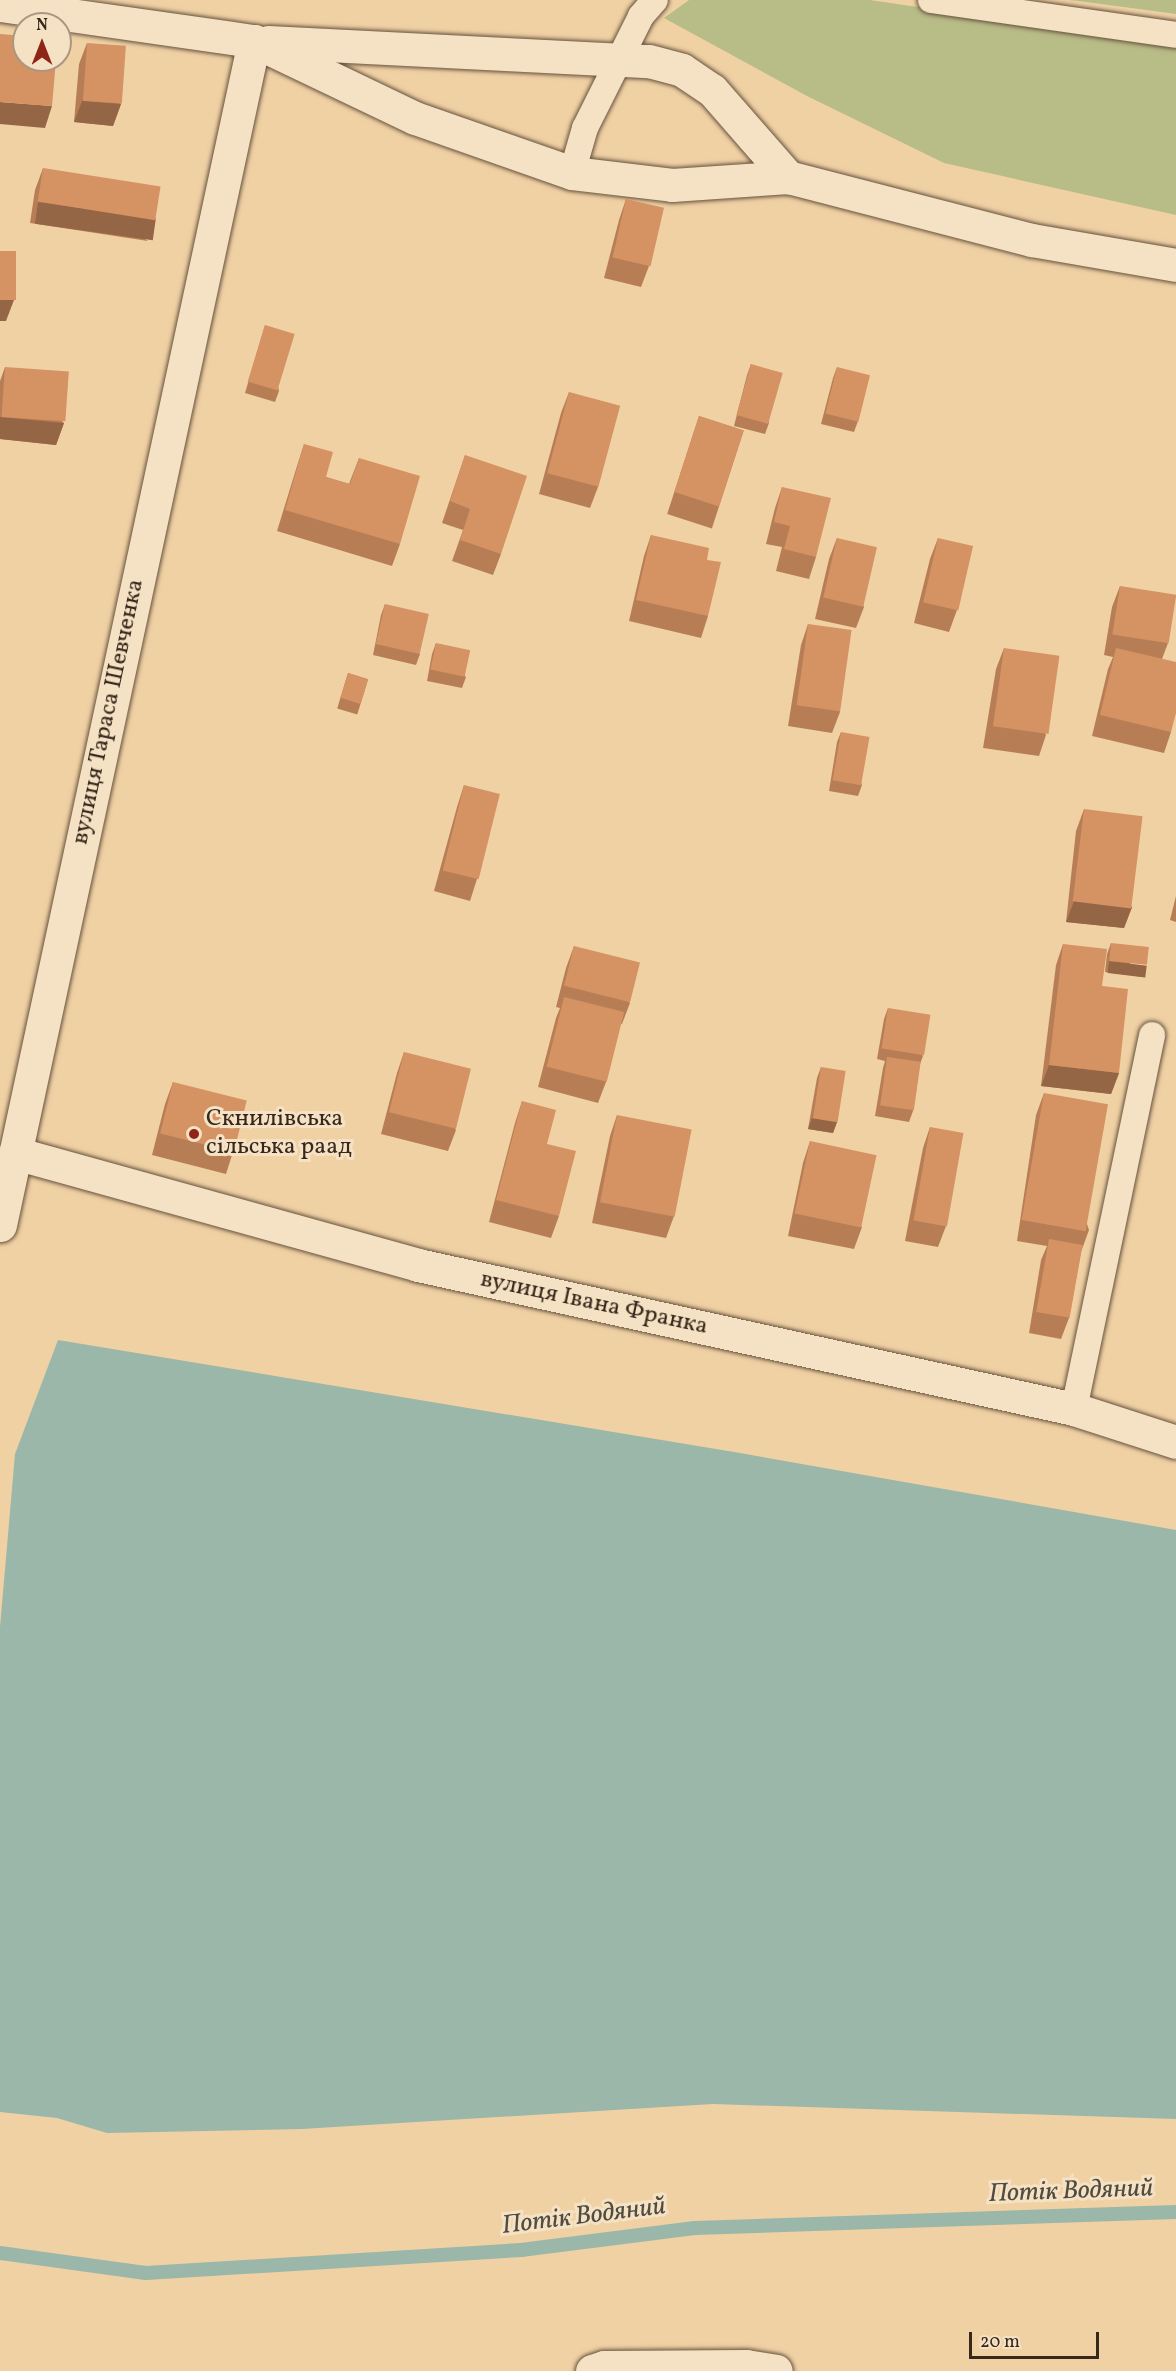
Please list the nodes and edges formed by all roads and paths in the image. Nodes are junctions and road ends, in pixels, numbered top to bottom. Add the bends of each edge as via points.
1 (655, 0) edge
2 (931, 0) edge
3 (0, 4) edge
4 (1176, 35) edge
5 (254, 41) junction
6 (620, 58) junction
7 (572, 173) junction
8 (788, 177) junction
9 (1176, 265) edge
10 (1152, 1035) dead end
11 (15, 1153) junction
12 (0, 1225) edge
13 (1074, 1409) junction
14 (1176, 1442) edge
15 (592, 2371) edge
16 (776, 2371) edge

1 - 6 lane via 641,16
2 - 4 lane
3 - 5 street
5 - 6 street
5 - 7 street via 415,118
5 - 11 street, вулиця Тараса Шевченка
6 - 7 lane via 585,128
6 - 8 street via 682,70 712,90
7 - 8 street via 672,185
8 - 9 street via 1032,240
10 - 13 lane
11 - 12 street, вулиця Тараса Шевченка
11 - 13 street, вулиця Івана Франка via 418,1265
13 - 14 street, вулиця Івана Франка
15 - 16 street via 604,2367 746,2366

